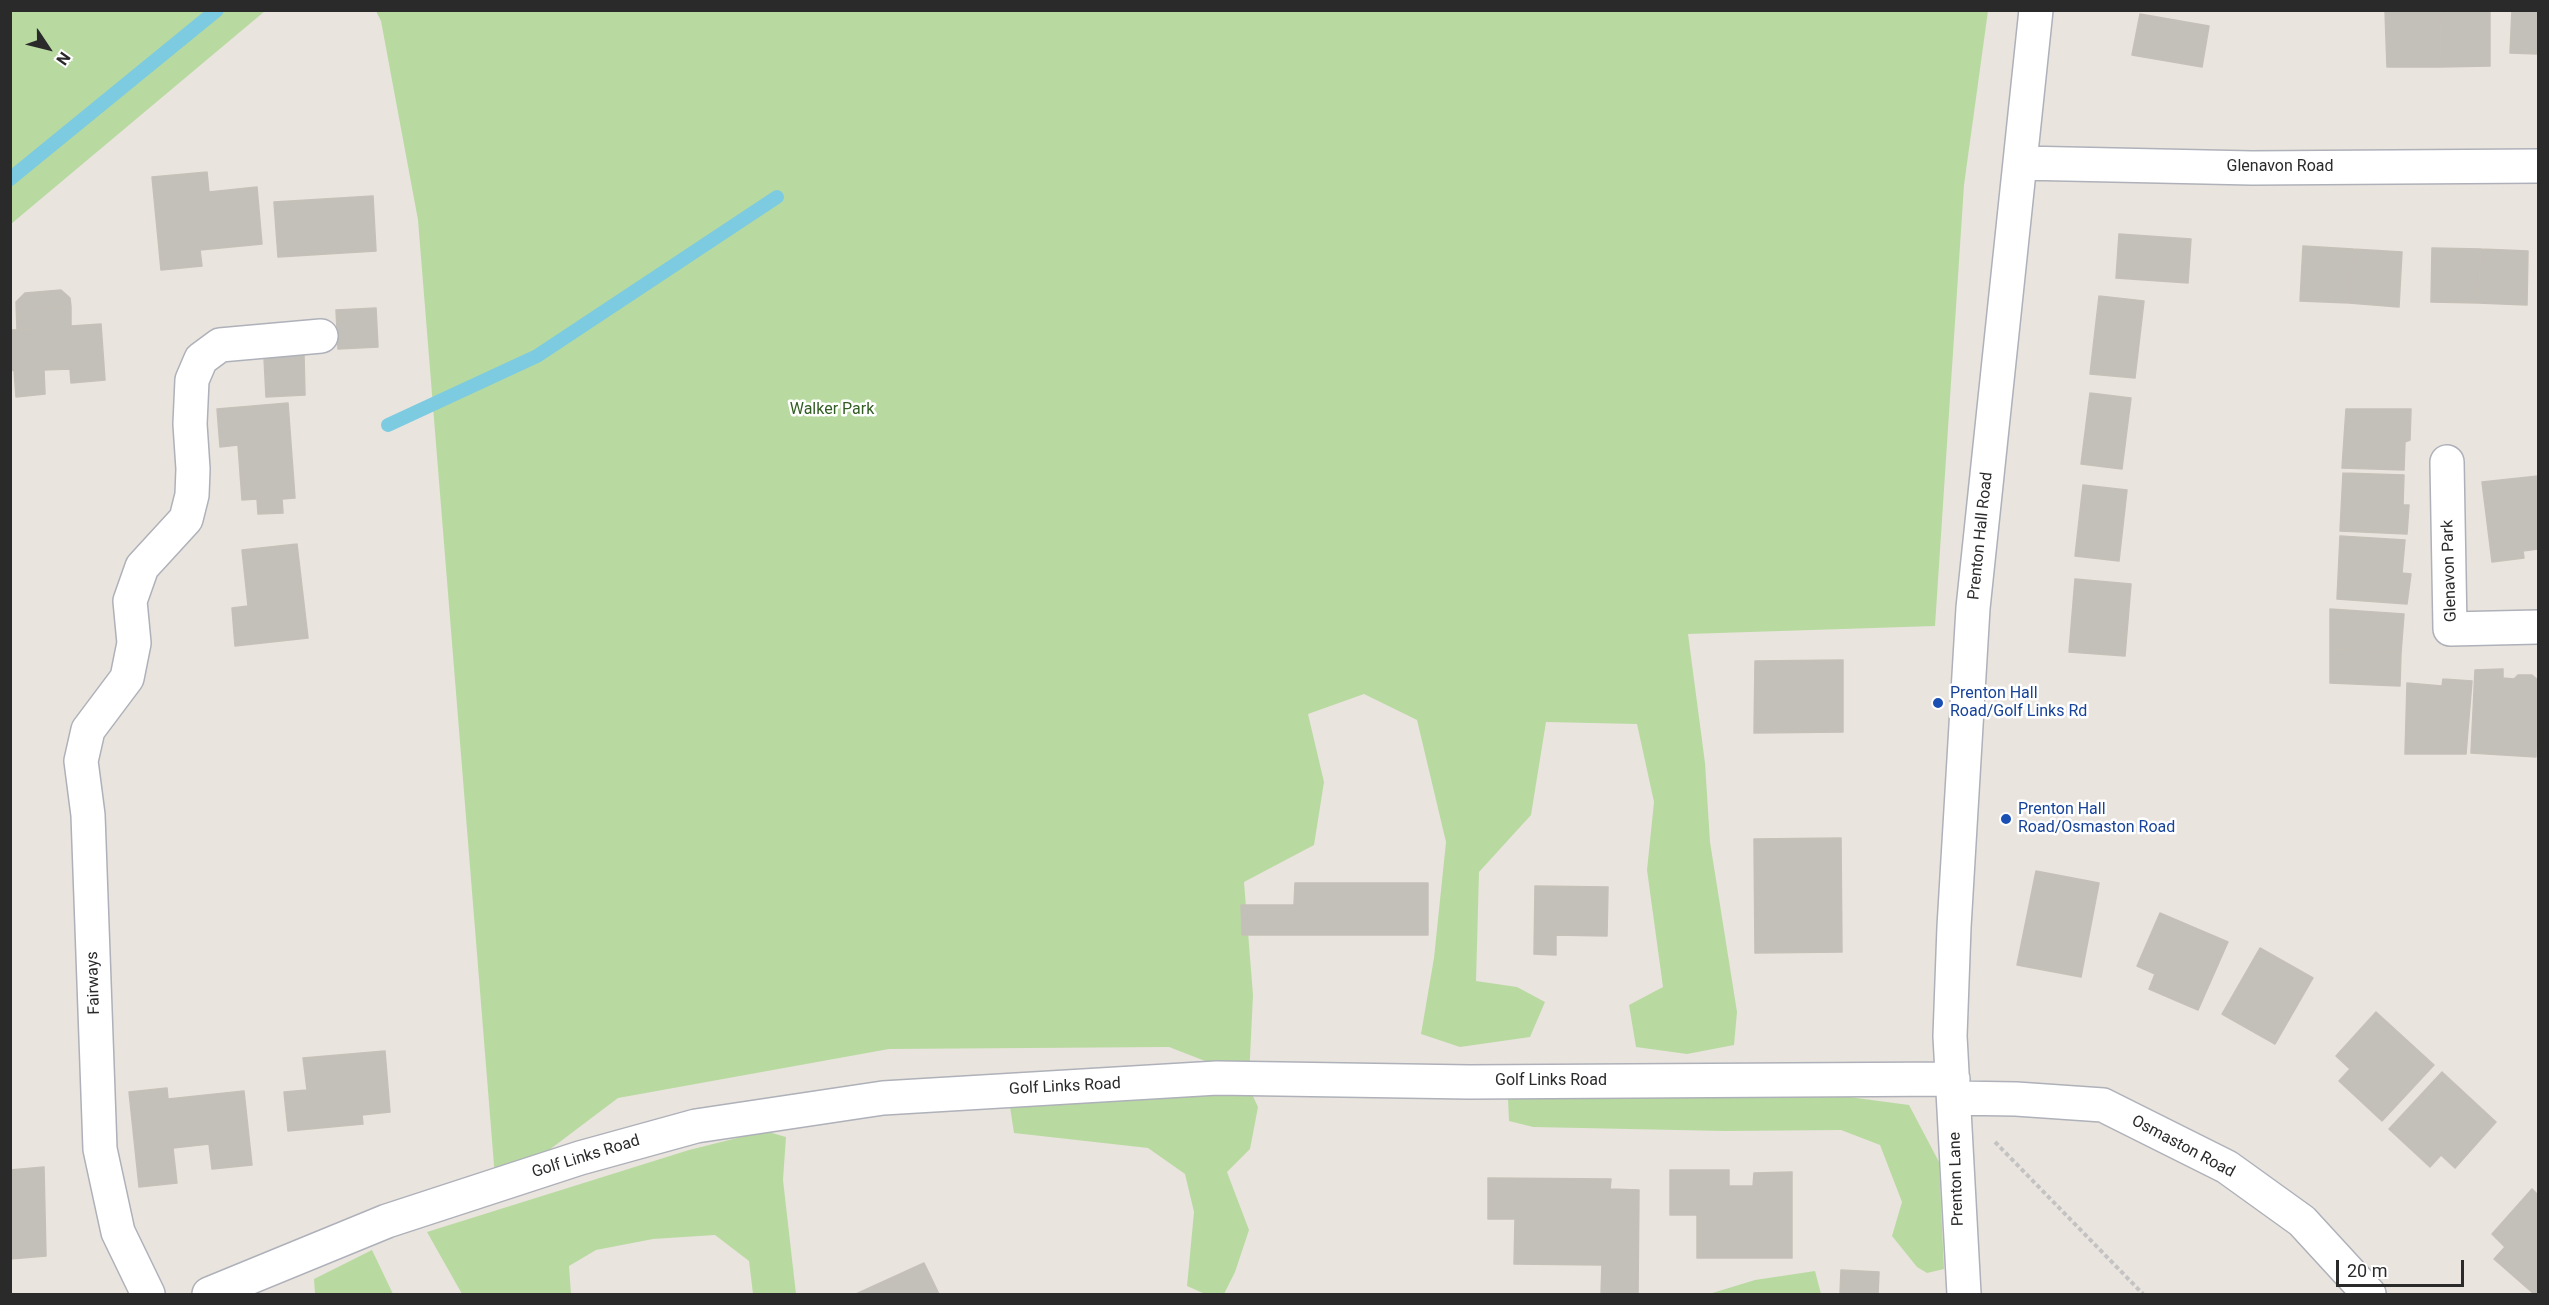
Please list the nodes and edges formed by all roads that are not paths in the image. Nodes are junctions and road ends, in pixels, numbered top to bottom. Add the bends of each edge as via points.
1 (2036, 10) edge
2 (2021, 163) junction
3 (2538, 166) edge
4 (321, 336) dead end
5 (2447, 462) dead end
6 (2538, 627) edge
7 (1953, 1080) junction
8 (148, 1294) edge
9 (209, 1294) edge
10 (1964, 1294) edge
11 (2369, 1294) edge

1 - 2 street, Prenton Hall Road
2 - 3 street, Glenavon Road via 2252,168
2 - 7 street, Prenton Hall Road via 1973,608 1954,927
4 - 8 street, Fairways via 220,345 201,359 192,380 192,495 186,519 142,567 130,601 134,643 127,678 88,730 81,761 89,827 100,1149 118,1232
5 - 6 street, Glenavon Park via 2450,629
7 - 9 street, Golf Links Road via 1469,1082 1217,1078 883,1098 696,1126 580,1158 387,1221
7 - 10 street, Prenton Lane
7 - 11 street, Osmaston Road via 2016,1099 2103,1105 2227,1167 2302,1221

